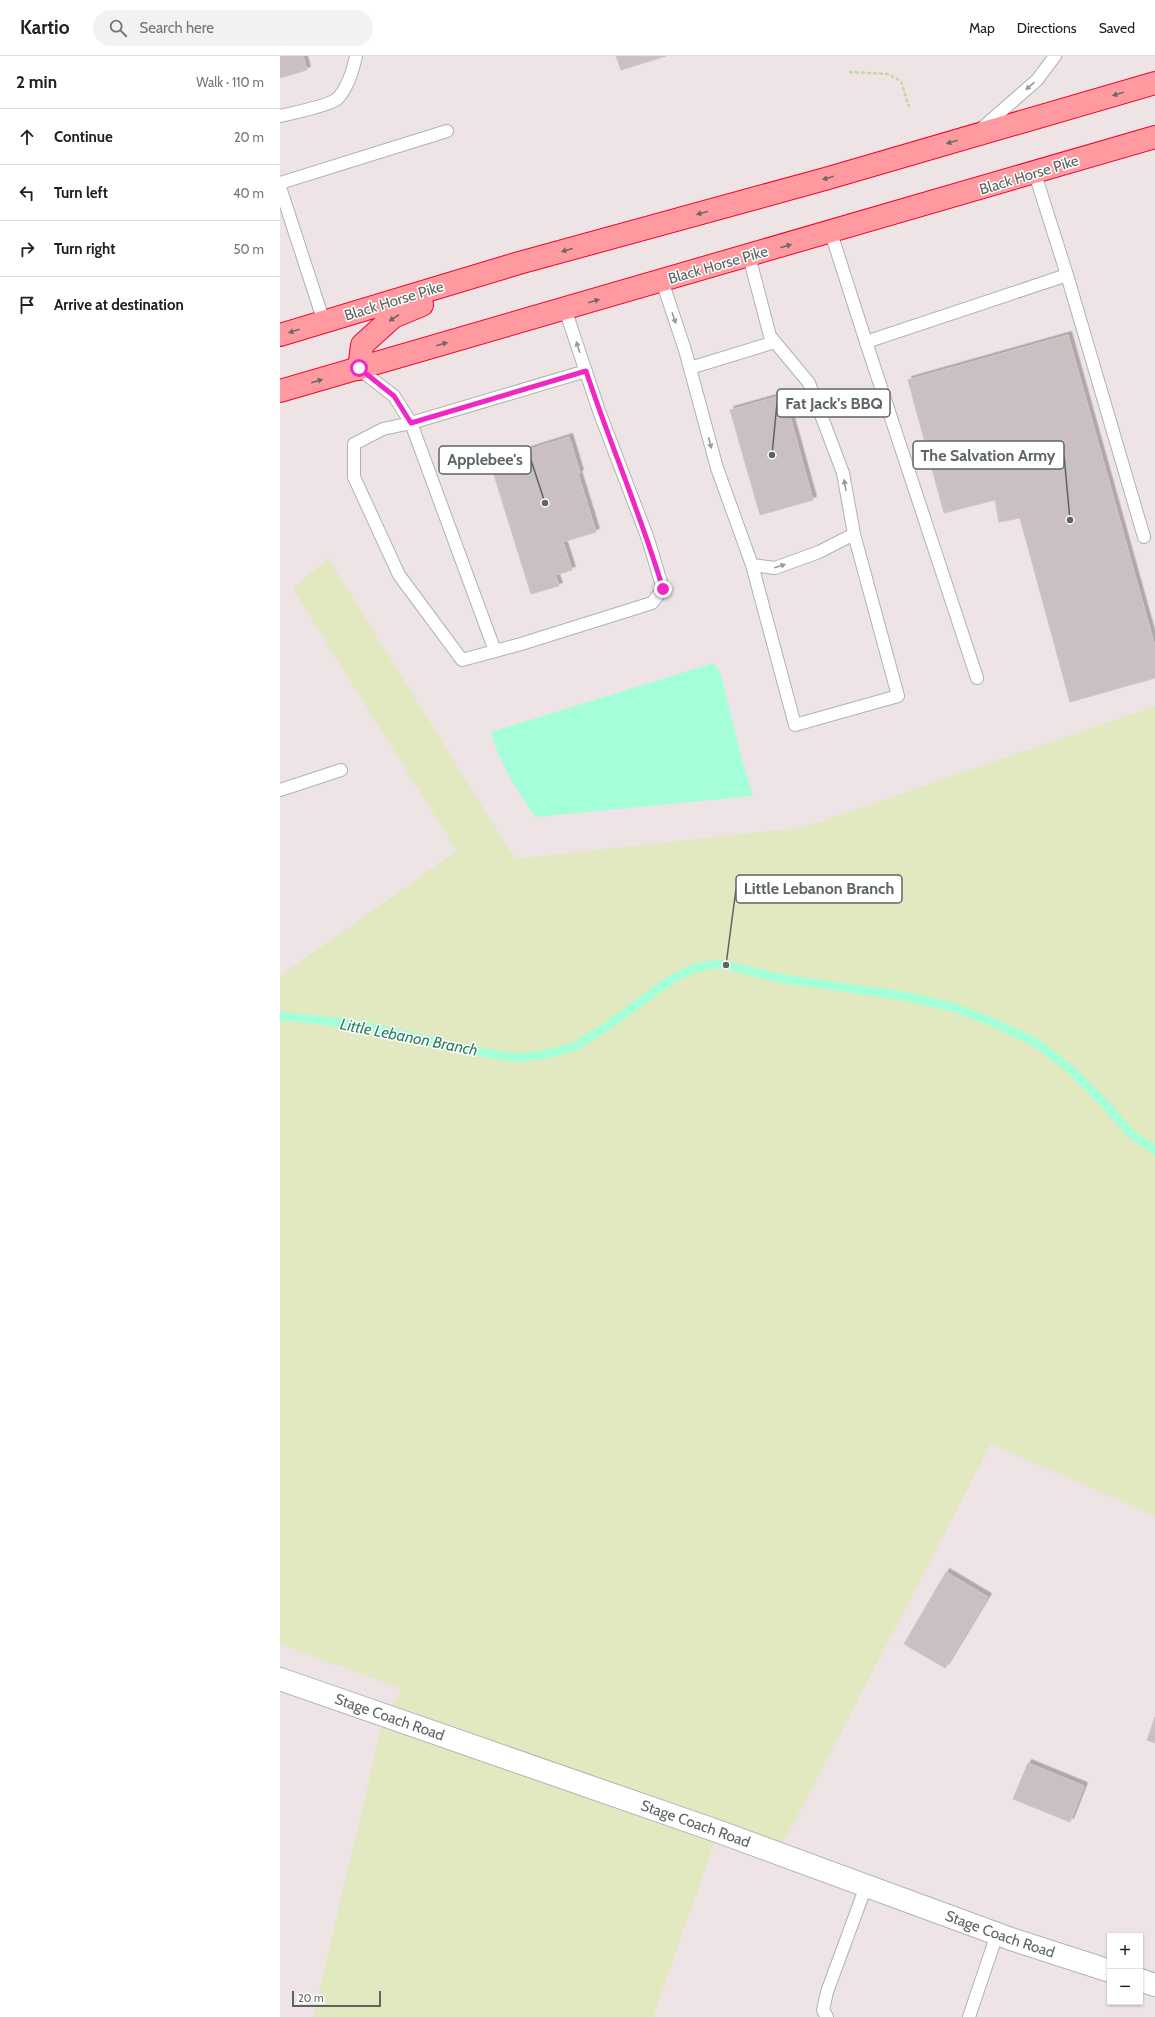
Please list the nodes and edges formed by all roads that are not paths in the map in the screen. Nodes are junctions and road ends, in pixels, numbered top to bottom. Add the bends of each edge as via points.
1 (356, 56) edge
2 (1056, 56) edge
3 (1155, 83) edge
4 (280, 116) edge
5 (447, 131) dead end
6 (973, 136) junction
7 (1155, 138) edge
8 (1035, 174) junction
9 (280, 184) edge
10 (280, 187) edge
11 (831, 233) junction
12 (749, 256) junction
13 (519, 263) junction
14 (1066, 275) junction
15 (662, 281) junction
16 (566, 309) junction
17 (324, 322) junction
18 (280, 335) edge
19 (775, 342) junction
20 (866, 342) junction
21 (359, 368) junction
22 (690, 368) junction
23 (586, 371) junction
24 (280, 391) edge
25 (411, 423) junction
26 (854, 534) junction
27 (1144, 537) dead end
28 (752, 565) junction
29 (495, 651) junction
30 (977, 678) dead end
31 (342, 770) dead end
32 (280, 790) edge
33 (280, 1680) edge
34 (866, 1886) junction
35 (997, 1934) junction
36 (1107, 1969) edge
37 (1143, 1981) edge
38 (1155, 1985) edge
39 (827, 2017) edge
40 (969, 2017) edge

1 - 4 lane via 346,86 336,99 320,106
2 -> 6 lane via 1037,80
3 -> 6 highway, Black Horse Pike
5 - 9 lane
6 -> 13 highway, Black Horse Pike
7 - 8 highway, Black Horse Pike via 1068,162
8 - 11 highway, Black Horse Pike
8 - 14 lane
10 - 17 lane
12 -> 11 highway, Black Horse Pike
11 - 20 lane
12 - 15 highway, Black Horse Pike
12 - 19 lane via 770,336
13 - 17 highway, Black Horse Pike
13 -> 21 highway via 393,317 362,345
14 - 20 lane
14 - 27 lane
16 -> 15 highway, Black Horse Pike
15 -> 22 lane
21 -> 16 highway, Black Horse Pike
23 -> 16 lane
17 -> 18 highway, Black Horse Pike
19 - 22 lane
26 -> 19 lane via 843,473 809,383
20 - 30 lane
24 -> 21 highway, Black Horse Pike
21 - 25 lane via 394,396
22 -> 28 lane via 717,468
23 - 25 lane
23 - 29 lane via 648,539 663,589 652,603
25 - 29 lane
25 - 29 lane via 383,429 354,444 354,478 399,575 462,660
28 -> 26 lane via 775,568 819,552
26 - 28 lane via 898,696 795,725
31 - 32 lane
33 - 34 street, Stage Coach Road via 717,1831
34 - 35 street, Stage Coach Road
34 - 39 lane via 827,1992 823,2010
35 - 36 street, Stage Coach Road
35 - 40 lane
37 - 38 street

